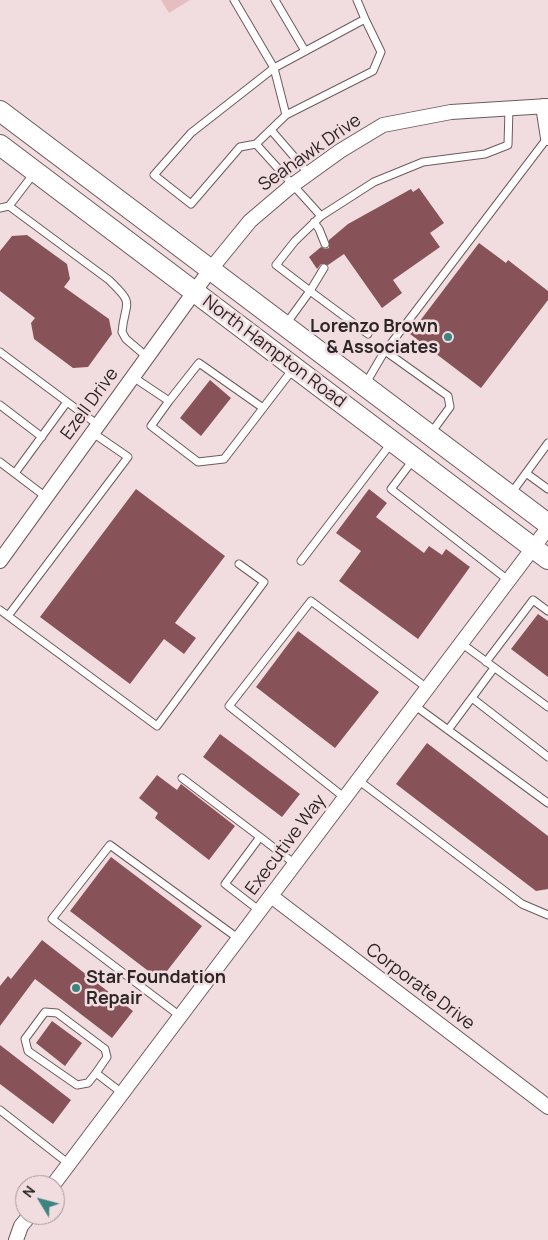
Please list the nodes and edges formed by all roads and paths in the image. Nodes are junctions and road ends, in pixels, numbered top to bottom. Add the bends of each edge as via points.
1 (234, 0) edge
2 (275, 0) edge
3 (358, 0) edge
4 (365, 20) junction
5 (305, 51) junction
6 (274, 68) junction
7 (546, 106) edge
8 (509, 108) junction
9 (0, 112) edge
10 (286, 115) junction
11 (271, 130) junction
12 (548, 138) edge
13 (256, 144) junction
14 (0, 145) edge
15 (51, 150) junction
16 (35, 172) junction
17 (309, 174) junction
18 (293, 185) junction
19 (9, 206) junction
20 (0, 208) edge
21 (320, 216) junction
22 (314, 222) junction
23 (325, 244) dead end
24 (324, 268) dead end
25 (210, 270) junction
26 (195, 292) junction
27 (310, 292) junction
28 (285, 326) junction
29 (368, 334) dead end
30 (385, 351) junction
31 (0, 352) edge
32 (148, 358) junction
33 (294, 367) junction
34 (133, 377) junction
35 (365, 386) junction
36 (169, 401) junction
37 (67, 402) junction
38 (0, 405) edge
39 (263, 408) junction
40 (95, 429) junction
41 (430, 435) junction
42 (42, 437) junction
43 (392, 442) junction
44 (548, 443) edge
45 (415, 458) junction
46 (0, 462) edge
47 (15, 473) junction
48 (526, 473) junction
49 (548, 489) edge
50 (510, 495) junction
51 (46, 497) junction
52 (548, 524) edge
53 (548, 528) edge
54 (540, 553) edge
55 (0, 561) edge
56 (300, 561) dead end
57 (239, 564) dead end
58 (508, 580) junction
59 (0, 610) edge
60 (548, 611) edge
61 (8, 616) junction
62 (461, 643) junction
63 (486, 662) junction
64 (494, 668) junction
65 (427, 688) junction
66 (472, 698) junction
67 (414, 705) junction
68 (548, 707) edge
69 (448, 730) junction
70 (548, 757) edge
71 (182, 778) dead end
72 (358, 780) junction
73 (345, 798) junction
74 (548, 803) edge
75 (260, 837) junction
76 (295, 864) junction
77 (271, 896) junction
78 (260, 911) junction
79 (548, 915) edge
80 (239, 939) junction
81 (180, 1016) junction
82 (96, 1073) junction
83 (122, 1093) junction
84 (548, 1107) edge
85 (0, 1110) edge
86 (69, 1164) junction
87 (61, 1175) edge
88 (22, 1225) edge
89 (16, 1240) edge

1 - 6 lane
2 - 5 lane
3 - 4 lane
4 - 5 lane
4 - 10 lane via 381,52 374,71
5 - 6 lane
6 - 10 lane
6 - 13 lane via 191,133 154,176 191,204 240,147
7 - 8 street, Seahawk Drive
7 - 12 street
8 - 17 street, Seahawk Drive via 452,112 383,125
8 - 21 lane via 508,145 485,154 423,162 374,182
9 - 15 main road, North Hampton Road
10 - 11 lane
11 - 13 lane
11 - 17 lane
12 - 30 lane
13 - 18 lane
14 - 16 main road, North Hampton Road
15 - 16 main road
15 - 25 main road, North Hampton Road
16 - 19 lane
16 - 26 main road, North Hampton Road
17 - 18 street, Seahawk Drive
18 - 21 lane
18 - 25 street, Seahawk Drive via 250,221
19 - 20 lane
19 - 32 lane via 122,293 128,300 128,307 122,332
21 - 22 lane
22 - 23 lane
22 - 27 lane via 276,265
24 - 27 lane
25 - 26 street, Ezell Drive
25 - 28 main road, North Hampton Road
26 - 32 street, Ezell Drive
26 - 33 main road, North Hampton Road
27 - 28 lane
27 - 29 lane
28 - 35 main road, North Hampton Road
30 - 35 lane
30 - 41 lane via 448,396 450,407
31 - 37 lane
32 - 34 street, Ezell Drive
33 - 39 lane
33 - 43 main road, North Hampton Road
34 - 36 lane
34 - 40 street, Ezell Drive
35 - 41 main road, North Hampton Road
36 - 39 lane via 199,362
36 - 39 lane via 151,426 198,462 224,459
37 - 40 lane
37 - 42 lane
38 - 42 lane
40 - 51 street, Ezell Drive
40 - 61 lane via 128,457
41 - 50 main road, North Hampton Road
42 - 47 lane
43 - 45 main road, North Hampton Road
43 - 56 lane
44 - 48 lane
45 - 54 main road, North Hampton Road
45 - 58 lane via 391,489
46 - 47 lane
47 - 51 lane
48 - 49 lane
48 - 50 lane
50 - 52 main road, North Hampton Road
51 - 55 street, Ezell Drive
53 - 54 street, Executive Way
54 - 58 street, Executive Way
57 - 61 lane via 264,582 157,726
58 - 62 street, Executive Way
59 - 61 lane
60 - 63 lane via 533,600
62 - 63 lane
62 - 65 street, Executive Way
63 - 64 lane
64 - 66 lane
64 - 68 lane
65 - 67 street, Executive Way
65 - 73 lane via 311,601 229,706
66 - 69 lane
66 - 70 lane
67 - 69 lane
67 - 72 street, Executive Way
69 - 74 lane
71 - 75 lane
72 - 73 street, Executive Way
72 - 79 lane via 522,904
73 - 76 street, Executive Way
75 - 76 lane
75 - 78 lane via 225,884
76 - 77 street, Executive Way
77 - 78 street, Executive Way
77 - 84 street, Corporate Drive
78 - 80 street, Executive Way
80 - 81 street, Executive Way
80 - 81 lane via 110,845 52,919
81 - 83 street, Executive Way
82 - 82 lane via 107,1057 105,1049 57,1012 45,1012 25,1040 28,1051 77,1085 88,1083
82 - 83 lane
83 - 86 street, Executive Way
85 - 86 lane
86 - 87 street, Executive Way
88 - 89 street

